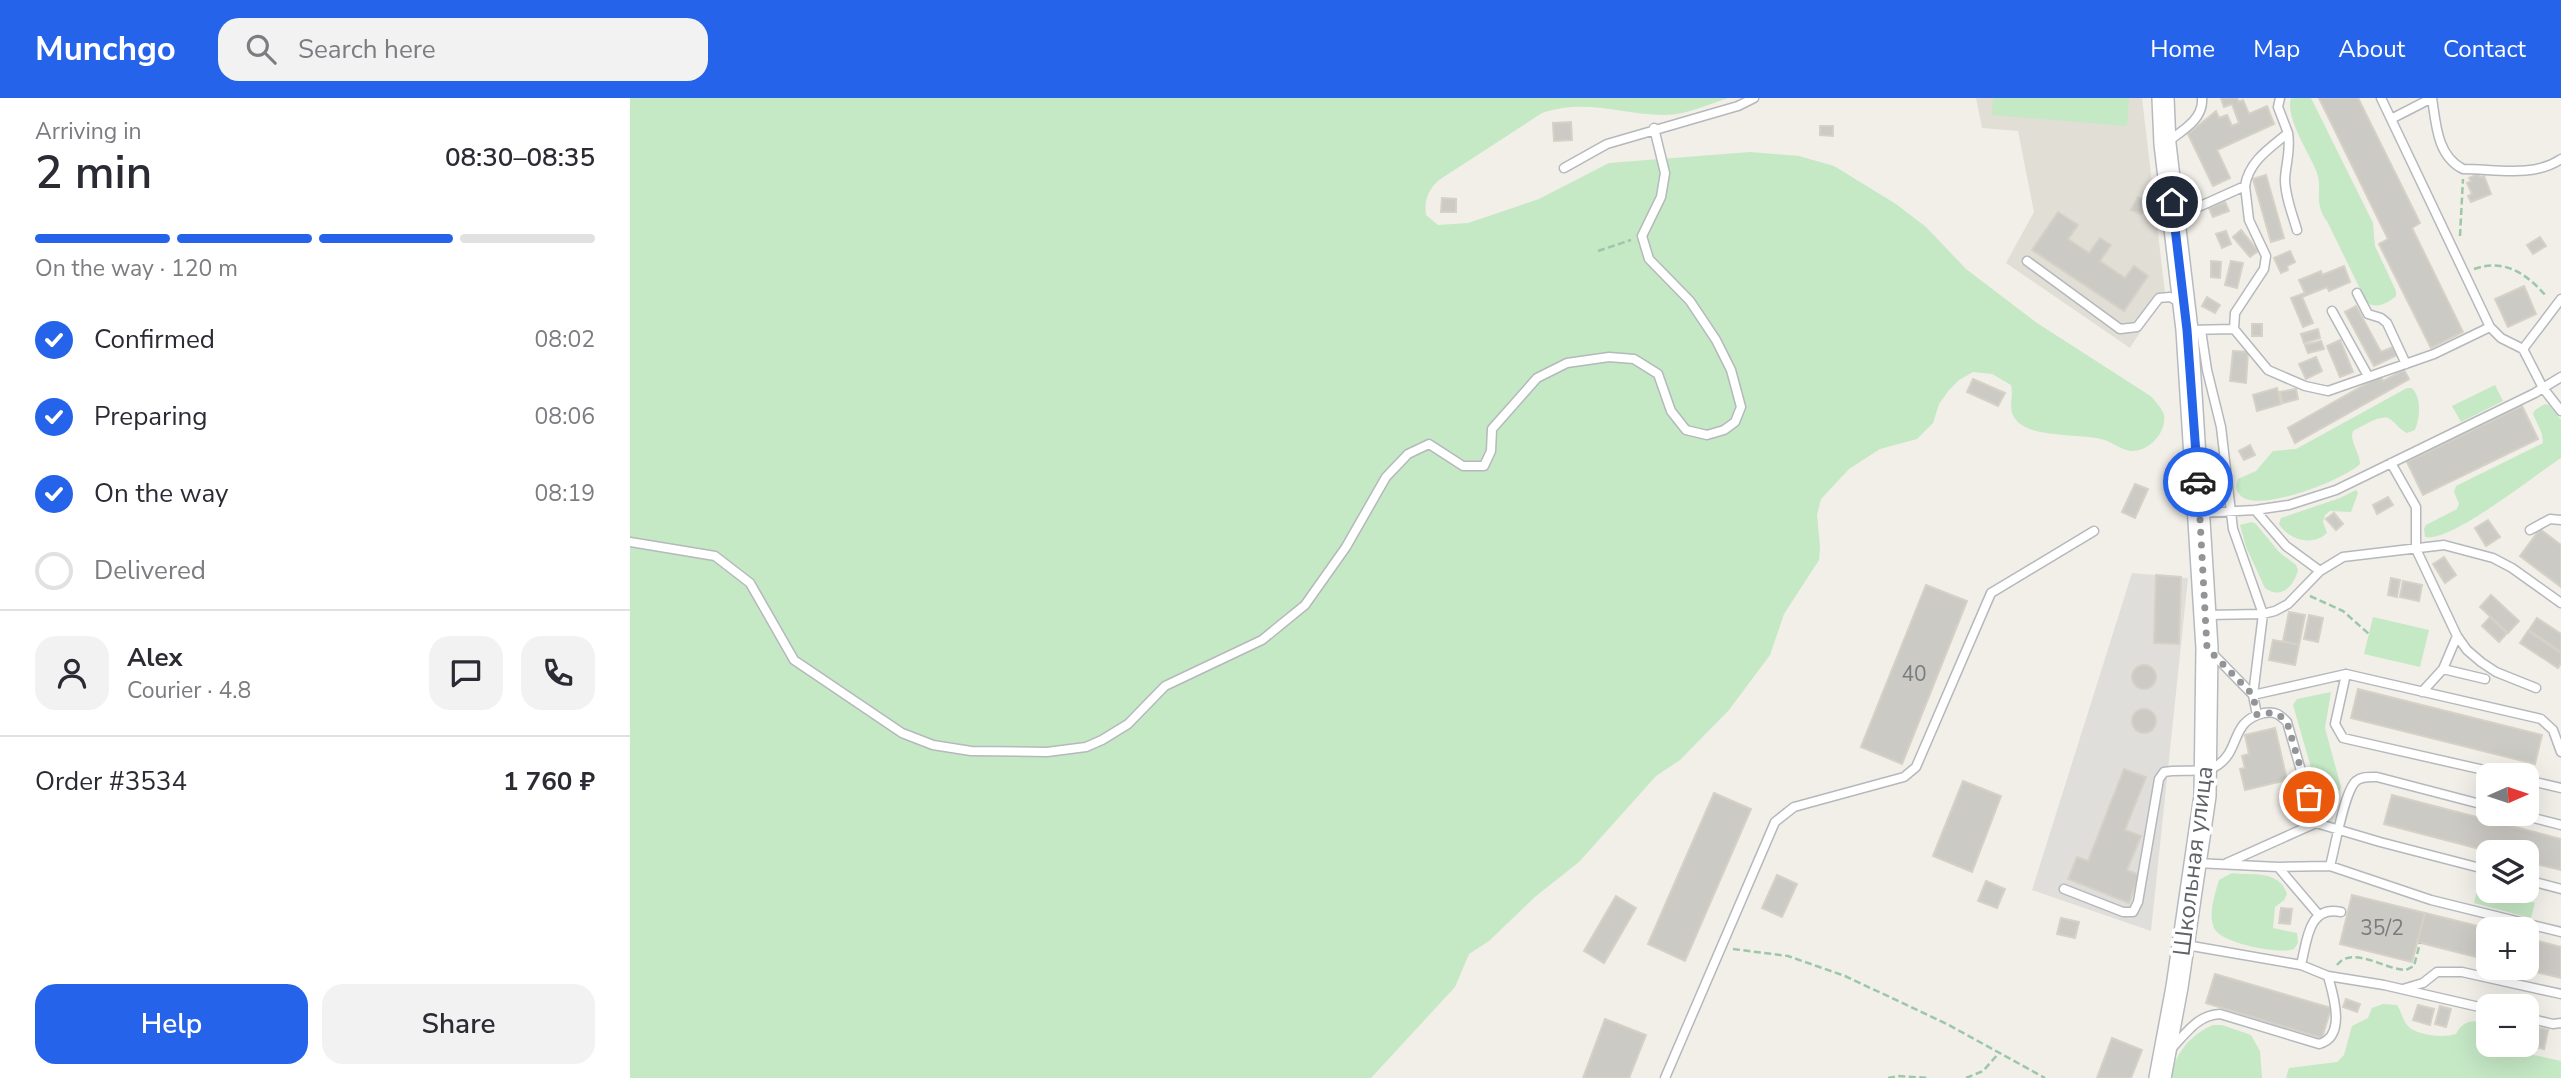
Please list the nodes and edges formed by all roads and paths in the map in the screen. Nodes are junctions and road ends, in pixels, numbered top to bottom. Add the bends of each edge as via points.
1 (1754, 98) edge
2 (2163, 98) edge
3 (2202, 98) edge
4 (2280, 98) edge
5 (2381, 98) edge
6 (2432, 98) edge
7 (2391, 119) junction
8 (1654, 128) junction
9 (2288, 133) junction
10 (2165, 144) junction
11 (2561, 159) edge
12 (1564, 168) dead end
13 (2463, 169) junction
14 (2245, 186) junction
15 (2173, 218) junction
16 (2297, 230) dead end
17 (1642, 236) junction
18 (1598, 251) dead end
19 (2459, 259) junction
20 (2027, 261) dead end
21 (2465, 272) junction
22 (2357, 293) dead end
23 (2559, 303) edge
24 (2184, 305) junction
25 (2332, 311) dead end
26 (2490, 327) junction
27 (2234, 328) junction
28 (2194, 330) junction
29 (2523, 349) junction
30 (2406, 364) junction
31 (2368, 376) junction
32 (2561, 377) edge
33 (2543, 388) junction
34 (2561, 411) edge
35 (2391, 463) junction
36 (2255, 510) junction
37 (2231, 511) junction
38 (2200, 513) junction
39 (2561, 520) edge
40 (2530, 530) dead end
41 (2094, 531) dead end
42 (630, 542) edge
43 (2416, 549) junction
44 (2320, 570) junction
45 (2300, 592) junction
46 (2561, 603) edge
47 (2263, 614) junction
48 (2206, 615) junction
49 (2369, 634) dead end
50 (2457, 636) junction
51 (2207, 648) junction
52 (2443, 669) junction
53 (2346, 674) junction
54 (2485, 679) dead end
55 (2536, 688) dead end
56 (2422, 692) junction
57 (2253, 695) junction
58 (2257, 715) junction
59 (2561, 752) edge
60 (2476, 768) edge
61 (2206, 769) junction
62 (2539, 783) edge
63 (2561, 788) edge
64 (2476, 803) edge
65 (2539, 819) edge
66 (2316, 823) junction
67 (2561, 825) edge
68 (2339, 829) junction
69 (2194, 863) junction
70 (2225, 864) junction
71 (2330, 866) junction
72 (2278, 867) junction
73 (2476, 867) edge
74 (2539, 883) edge
75 (2561, 889) edge
76 (2064, 890) dead end
77 (2341, 912) dead end
78 (2318, 914) junction
79 (2561, 932) edge
80 (2420, 943) dead end
81 (2183, 944) junction
82 (1720, 946) junction
83 (2340, 960) dead end
84 (2301, 965) junction
85 (2328, 976) junction
86 (2403, 989) junction
87 (2561, 994) edge
88 (2476, 1006) edge
89 (2539, 1021) edge
90 (2561, 1023) edge
91 (1999, 1053) junction
92 (2161, 1068) edge
93 (1665, 1078) edge
94 (1888, 1078) edge
95 (1929, 1078) edge
96 (1966, 1078) edge
97 (2045, 1078) edge

1 - 8 lane
2 - 10 main road, Школьная улица
3 - 10 lane via 2192,124
4 - 9 lane via 2278,107
5 - 7 lane
6 - 7 lane
6 - 13 lane via 2441,146 2453,164
7 - 19 lane
8 - 12 lane via 1607,144
8 - 17 lane via 1665,173 1661,197
9 - 14 lane via 2250,168
9 - 16 lane via 2285,177
10 - 15 main road, Школьная улица
11 - 13 lane via 2531,170
13 - 19 path
14 - 15 lane
14 - 27 lane via 2249,220 2266,256 2264,269 2235,313
15 - 24 main road, Школьная улица
17 - 18 path
17 - 42 lane via 1649,259 1690,301 1716,340 1731,370 1741,407 1735,422 1707,435 1686,430 1671,411 1658,374 1634,359 1567,363 1537,378 1492,429 1491,451 1484,466 1463,466 1429,444 1408,454 1386,477 1346,547 1305,605 1262,640 1165,686 1128,724 1086,747 1047,752 971,751 933,745 902,733 794,660 750,583 715,556
19 - 21 lane
20 - 24 lane via 2120,328 2137,327 2158,298 2169,297
21 - 23 path via 2509,267
21 - 26 lane
22 - 30 lane via 2368,314 2387,323
23 - 29 lane
24 - 28 main road, Школьная улица
25 - 31 lane
26 - 29 lane
26 - 30 lane
27 - 28 lane
27 - 31 lane via 2268,370 2305,386 2328,391
28 - 37 lane via 2221,428
28 - 38 main road, Школьная улица
29 - 33 lane
30 - 31 lane
32 - 33 lane
33 - 34 lane
33 - 35 lane
35 - 36 lane via 2336,490
35 - 43 lane via 2416,507
36 - 37 lane
36 - 44 lane via 2286,546
37 - 38 lane
37 - 47 lane via 2236,541
38 - 48 main road, Школьная улица
39 - 40 lane via 2550,519
41 - 82 lane via 1991,593 1916,767 1904,777 1794,807 1775,822
43 - 44 lane via 2343,557
43 - 46 lane via 2444,545 2493,558
43 - 50 lane
44 - 45 lane
45 - 47 lane via 2288,604
45 - 49 path via 2343,611
47 - 48 lane
47 - 57 lane
48 - 51 main road, Школьная улица
50 - 52 lane
50 - 55 lane via 2467,650 2496,672
51 - 57 lane
51 - 61 main road, Школьная улица
52 - 54 lane
52 - 56 lane
53 - 56 lane
53 - 57 lane
53 - 60 lane via 2335,724 2343,738
56 - 59 lane via 2540,719 2553,730
57 - 58 lane
58 - 61 lane via 2238,731 2225,759
58 - 66 lane via 2272,711 2287,722
61 - 69 main road, Школьная улица
61 - 76 lane via 2164,772 2159,779 2133,912
62 - 63 lane
64 - 68 lane via 2364,777 2349,792
65 - 67 lane
66 - 68 lane
66 - 70 lane
68 - 71 lane
68 - 73 lane
69 - 70 lane
69 - 81 main road, Школьная улица
70 - 72 lane
71 - 72 lane
71 - 79 lane via 2431,900
72 - 78 lane
74 - 75 lane
77 - 78 lane
78 - 84 lane
80 - 83 path via 2414,966 2406,970 2351,956
81 - 84 lane
81 - 92 main road, Школьная улица
82 - 91 path via 1788,956 1845,976
82 - 93 lane
84 - 85 lane
85 - 86 lane
85 - 92 lane via 2337,1011 2330,1039 2325,1042 2209,1014 2200,1018
86 - 87 lane via 2423,983 2437,972 2462,972
86 - 88 lane
89 - 90 lane
91 - 96 path via 1983,1071
91 - 97 path
94 - 95 path

